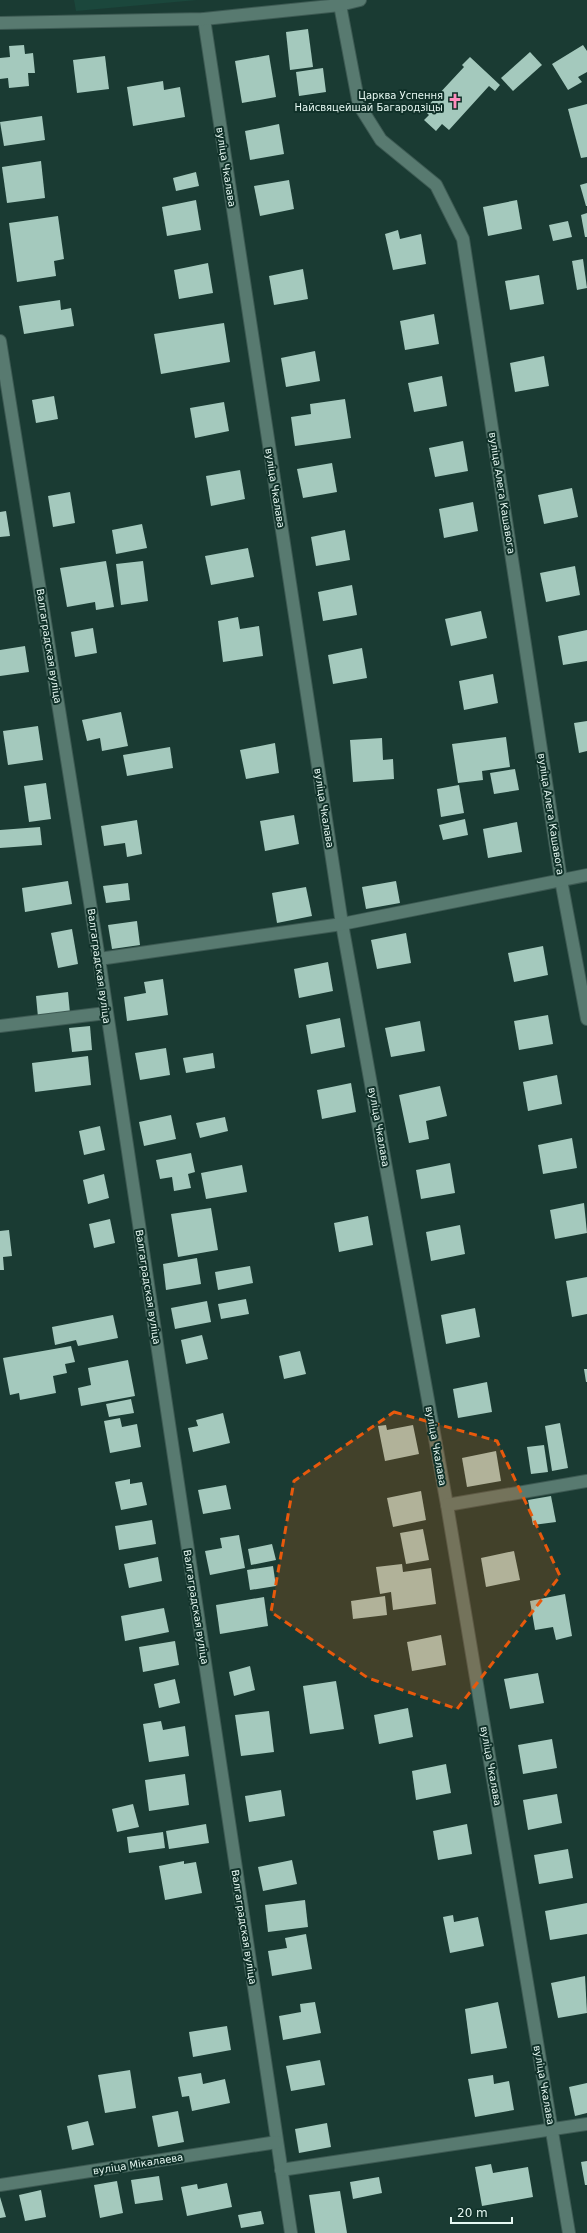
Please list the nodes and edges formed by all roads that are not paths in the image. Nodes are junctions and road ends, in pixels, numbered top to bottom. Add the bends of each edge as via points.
1 (360, 0) edge
2 (340, 5) junction
3 (204, 19) junction
4 (0, 23) edge
5 (0, 341) edge
6 (587, 875) edge
7 (561, 880) junction
8 (342, 924) junction
9 (99, 959) junction
10 (106, 1013) junction
11 (587, 1019) edge
12 (0, 1026) edge
13 (587, 1481) edge
14 (447, 1505) junction
15 (587, 2124) edge
16 (551, 2129) junction
17 (277, 2142) junction
18 (281, 2170) junction
19 (0, 2185) edge
20 (291, 2233) edge
21 (569, 2233) edge

1 - 2 street
2 - 3 street
2 - 7 street, вуліца Алега Кашавога via 359,106 381,140 436,184 463,239
3 - 4 street
3 - 8 street, вуліца Чкалава
5 - 9 street, Валгаградская вуліца
6 - 7 street
7 - 8 street
7 - 11 street, вуліца Алега Кашавога
8 - 9 street
8 - 14 street, вуліца Чкалава
9 - 10 street, Валгаградская вуліца
10 - 12 street
10 - 17 street, Валгаградская вуліца
13 - 14 street
14 - 16 street, вуліца Чкалава
15 - 16 street
16 - 18 street
16 - 21 street, вуліца Чкалава
17 - 18 street, Валгаградская вуліца
17 - 19 street, вуліца Мікалаева
18 - 20 street, Валгаградская вуліца

